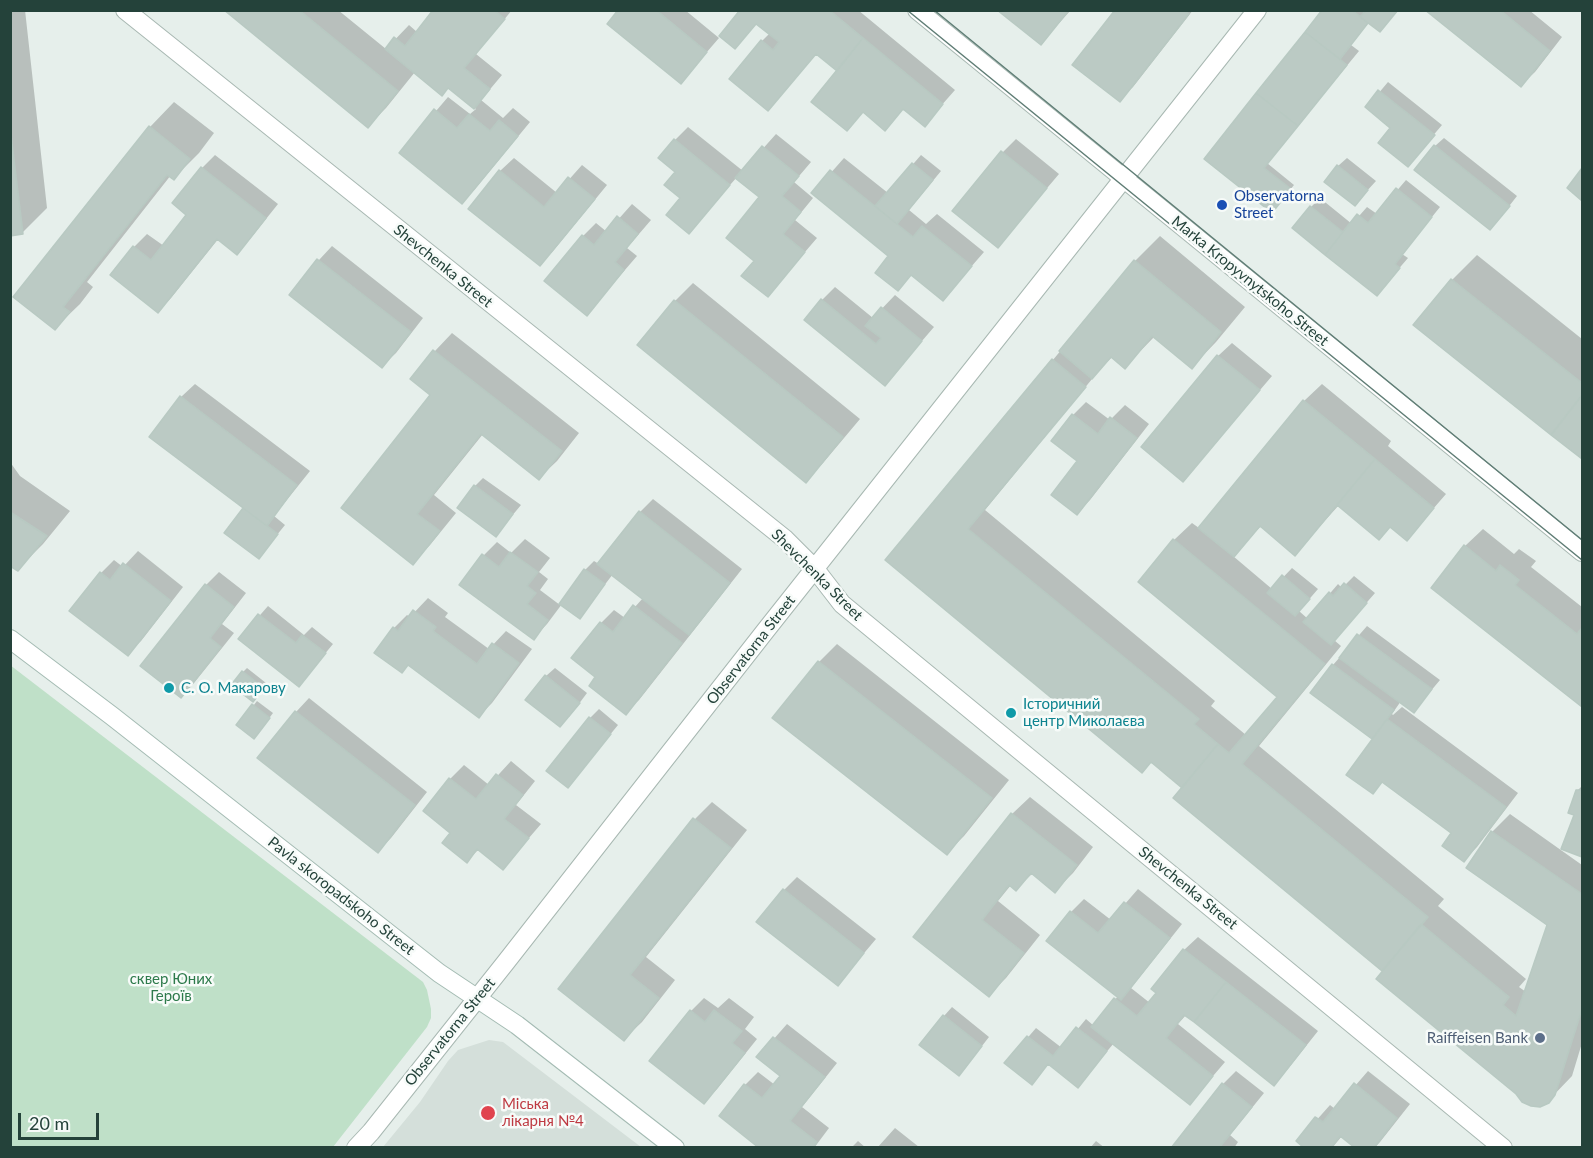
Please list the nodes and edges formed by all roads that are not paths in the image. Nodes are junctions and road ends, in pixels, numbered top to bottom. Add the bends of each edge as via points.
1 (125, 10) edge
2 (917, 10) edge
3 (1257, 10) edge
4 (1124, 179) junction
5 (1582, 552) edge
6 (815, 569) junction
7 (10, 639) edge
8 (477, 998) junction
9 (356, 1148) edge
10 (675, 1148) edge
11 (1503, 1148) edge

1 - 6 street, Shevchenka Street via 785,539
2 - 4 street, Marka Kropyvnytskoho Street
3 - 4 street, Observatorna Street
4 - 5 street, Marka Kropyvnytskoho Street
4 - 6 street, Observatorna Street
6 - 8 street, Observatorna Street
6 - 11 street, Shevchenka Street via 842,604
7 - 8 street, Pavla skoropadskoho Street via 439,973
8 - 9 street, Observatorna Street
8 - 10 street, Pavla skoropadskoho Street

